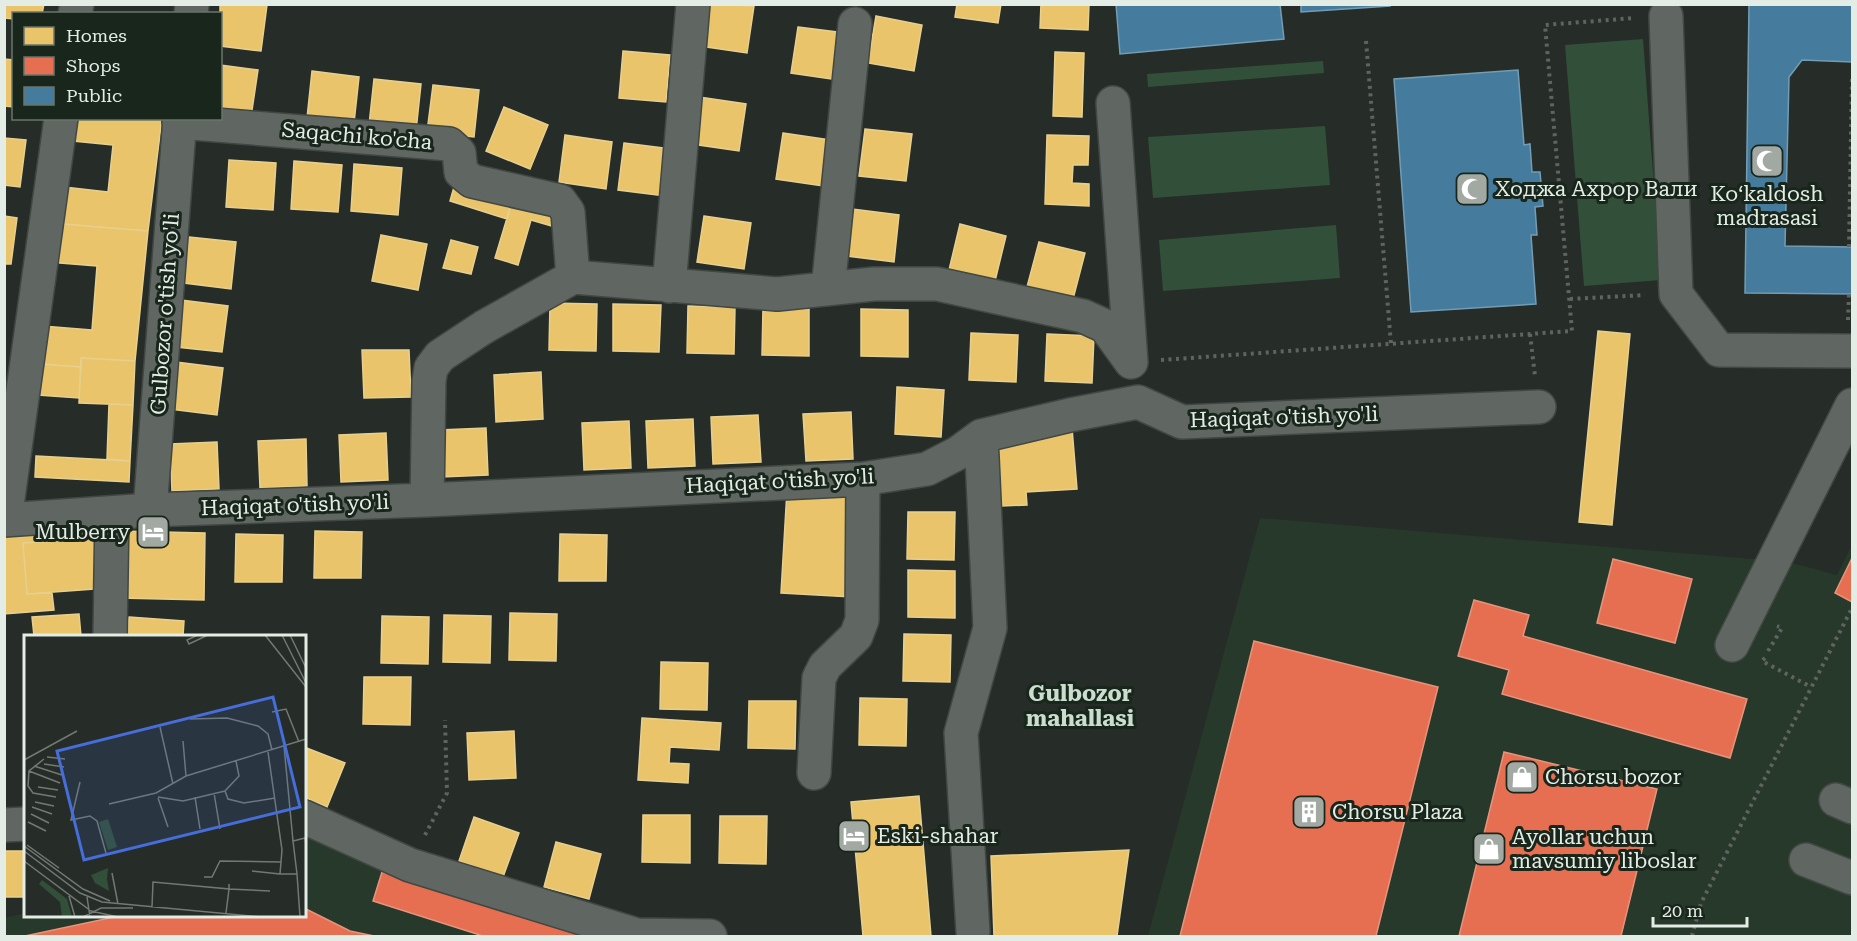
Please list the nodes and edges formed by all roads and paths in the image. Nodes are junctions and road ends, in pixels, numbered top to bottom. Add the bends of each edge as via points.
1 (693, 4) edge
2 (1666, 16) joint
3 (855, 24) dead end
4 (1366, 41) dead end
5 (1852, 78) edge
6 (1113, 104) dead end
7 (61, 120) edge
8 (179, 120) edge
9 (1849, 247) dead end
10 (573, 277) junction
11 (669, 286) junction
12 (828, 289) junction
13 (1676, 294) junction
14 (1570, 299) junction
15 (1530, 334) junction
16 (1391, 344) junction
17 (1852, 351) edge
18 (1131, 362) junction
19 (1138, 402) junction
20 (1852, 405) edge
21 (1539, 407) joint
22 (981, 436) junction
23 (863, 478) junction
24 (427, 500) junction
25 (150, 510) junction
26 (112, 513) junction
27 (5, 520) edge
28 (1852, 608) edge
29 (1782, 628) dead end
30 (110, 635) edge
31 (1732, 645) dead end
32 (1811, 687) junction
33 (445, 720) dead end
34 (814, 773) dead end
35 (306, 818) edge
36 (24, 824) edge
37 (4, 825) edge
38 (1806, 860) dead end
39 (410, 865) junction
40 (1852, 878) edge
41 (973, 932) dead end
42 (710, 936) edge
43 (1692, 936) edge

1 - 11 street
2 - 13 street
2 - 14 path via 1545,25
3 - 12 street
4 - 16 path
5 - 9 path
6 - 18 street
7 - 27 street
8 - 10 street, Saqachi ko'cha via 449,144 459,153 461,172 472,181 560,201 568,212
8 - 25 street, Gulbozor o'tish yo'li
10 - 11 street
10 - 24 street via 475,333 440,356 431,368
11 - 12 street via 777,294
12 - 18 street via 937,284 1083,316 1105,326
13 - 14 path
13 - 17 street via 1719,350
14 - 15 path via 1572,331
15 - 16 path
15 - 21 path
16 - 18 path
18 - 19 street
19 - 21 street, Haqiqat o'tish yo'li via 1182,422
19 - 22 street, Haqiqat o'tish yo'li
20 - 31 street
22 - 23 street, Haqiqat o'tish yo'li via 927,469
22 - 41 street via 990,628 961,734
23 - 24 street, Haqiqat o'tish yo'li
23 - 34 street via 862,620 856,636 825,666 819,678
24 - 25 street, Haqiqat o'tish yo'li
25 - 26 street, Haqiqat o'tish yo'li
26 - 27 street, Haqiqat o'tish yo'li
26 - 30 street
28 - 32 path
29 - 32 path via 1762,661
32 - 43 path via 1701,903
33 - 39 path via 447,793
35 - 39 street
36 - 37 street
38 - 40 street
39 - 42 street via 638,935

